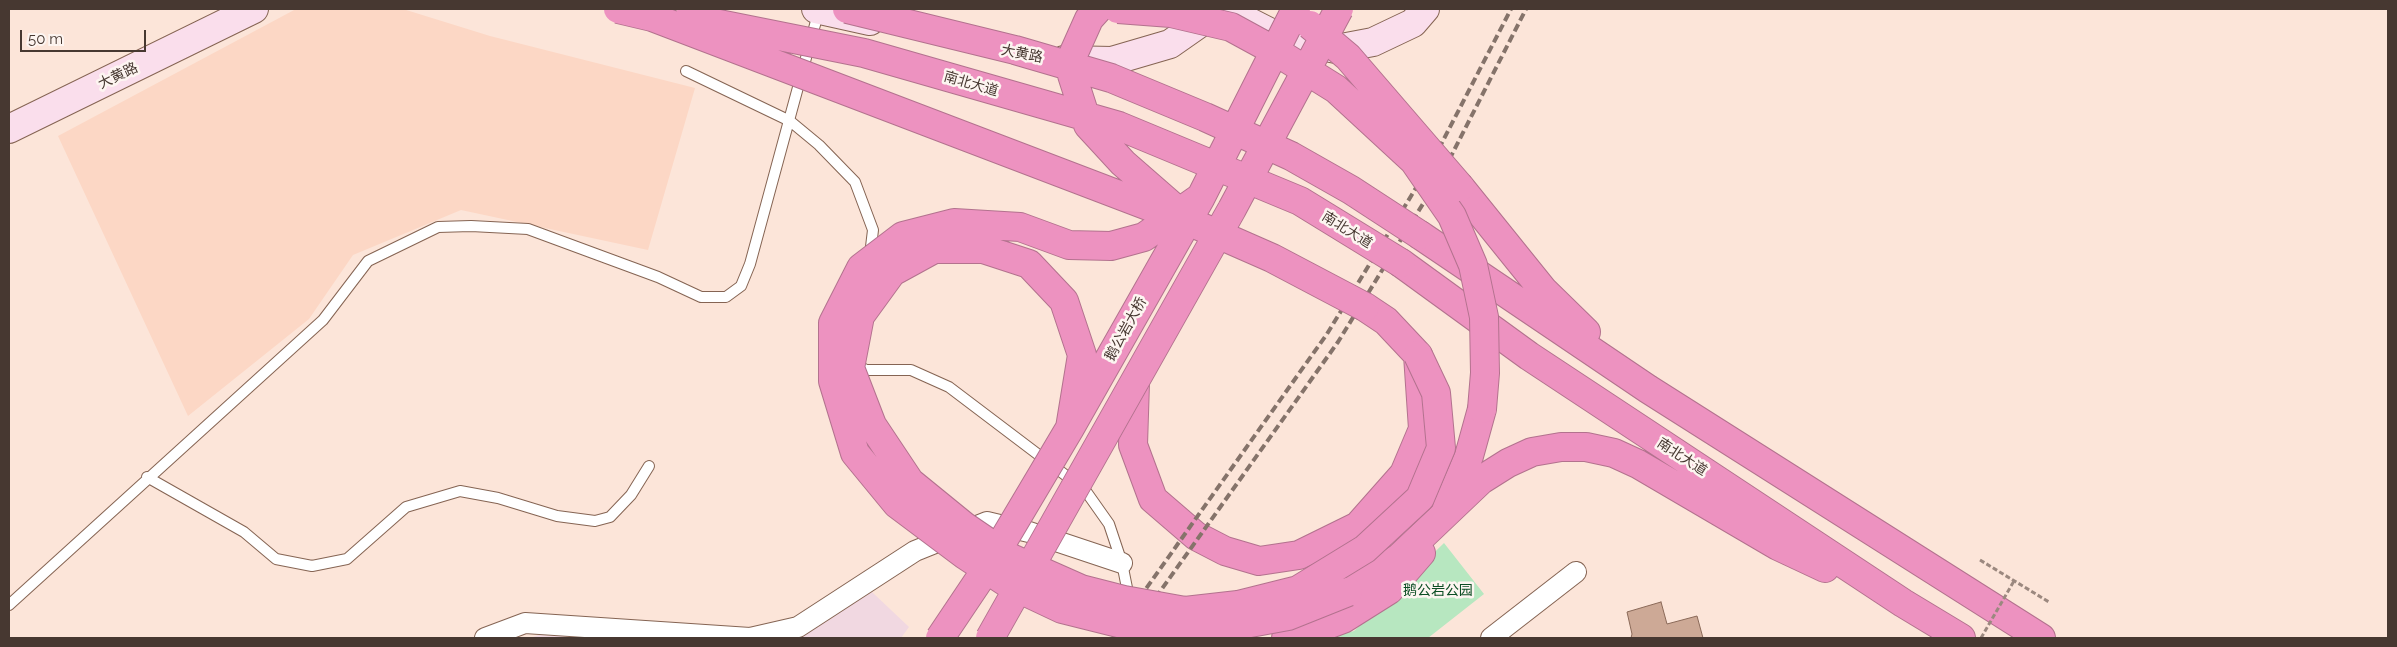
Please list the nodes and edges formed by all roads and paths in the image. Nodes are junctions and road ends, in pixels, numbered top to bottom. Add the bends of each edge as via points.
1 (254, 9) edge
2 (618, 9) edge
3 (646, 9) edge
4 (817, 9) edge
5 (847, 9) edge
6 (1098, 9) edge
7 (1118, 9) edge
8 (1222, 9) edge
9 (1292, 9) edge
10 (1296, 9) edge
11 (1339, 9) edge
12 (1425, 9) edge
13 (686, 71) dead end
14 (790, 121) junction
15 (9, 129) edge
16 (1201, 197) junction
17 (1190, 222) junction
18 (1418, 355) junction
19 (1135, 383) junction
20 (1648, 389) junction
21 (1070, 428) junction
22 (649, 466) dead end
23 (147, 477) junction
24 (1441, 519) junction
25 (1980, 560) dead end
26 (1122, 562) junction
27 (1576, 572) dead end
28 (2014, 581) junction
29 (2049, 602) dead end
30 (1903, 604) junction
31 (9, 605) edge
32 (485, 638) edge
33 (940, 638) edge
34 (990, 638) edge
35 (1135, 638) edge
36 (1286, 638) edge
37 (1491, 638) edge
38 (1961, 638) edge
39 (1981, 638) edge
40 (2043, 638) edge

1 - 15 main road, 大黄路
2 - 17 highway, bridge via 652,17
3 - 30 highway, 南北大道, bridge via 864,53 1119,126 1300,201 1401,263 1529,356
4 - 8 main road, 大黄路 via 1041,59 1112,61 1170,44
4 - 14 lane
5 - 20 highway, bridge via 1014,50 1111,78 1292,156 1420,235
6 - 17 highway, bridge via 1089,19 1072,57 1072,75 1088,125 1123,163
7 - 24 highway, bridge via 1171,13 1231,27 1336,89 1414,162 1452,216 1473,265 1484,317 1484,373 1482,409 1469,456
8 - 12 main road via 1283,39 1336,49 1373,42 1413,23
9 - 20 highway, bridge via 1348,57 1543,290
10 - 16 highway, 鹅公岩大桥, bridge
11 - 19 highway, bridge
13 - 14 lane
14 - 23 lane via 750,264 741,286 726,297 701,297 528,229 438,228 368,261 323,320
14 - 26 lane via 856,182 873,230 868,278 840,326 842,357 866,370 911,370 949,387 1085,490 1109,524
16 - 21 highway, 鹅公岩大桥, bridge
16 - 24 highway, bridge via 1144,237 1111,246 1069,245 1020,227 954,222 903,236 861,268 833,323 833,381 855,452 896,504 1009,584 1062,609 1122,624 1176,632 1288,616 1348,592 1400,557
17 - 18 highway, bridge via 1272,258 1365,307 1386,322
18 - 19 highway, bridge via 1423,429 1404,474 1358,526 1299,555 1259,561 1225,551 1196,536 1153,499 1133,445
18 - 21 highway, bridge via 1436,394 1441,448 1420,498 1365,549 1298,590 1238,605 1185,611 1081,588 1011,558 964,526 910,482 872,425 850,368 860,316 892,272 934,249 983,249 1029,264 1064,301 1082,355
19 - 34 highway, bridge
20 - 40 highway
21 - 33 highway, 鹅公岩大桥, bridge via 985,571
22 - 23 lane via 631,495 610,517 595,521 557,516 498,498 460,491 406,507 347,559 312,566 276,559 244,532
23 - 31 lane
24 - 30 highway via 1481,480 1508,463 1532,452 1562,446 1586,447 1614,453 1638,464 1778,546
24 - 36 highway via 1416,562 1389,590 1343,619
25 - 28 path
26 - 32 street via 1029,532 986,522 915,551 798,627 750,638 526,622
26 - 35 lane
27 - 37 street
28 - 29 path
28 - 39 path, bridge
30 - 38 highway, 南北大道

